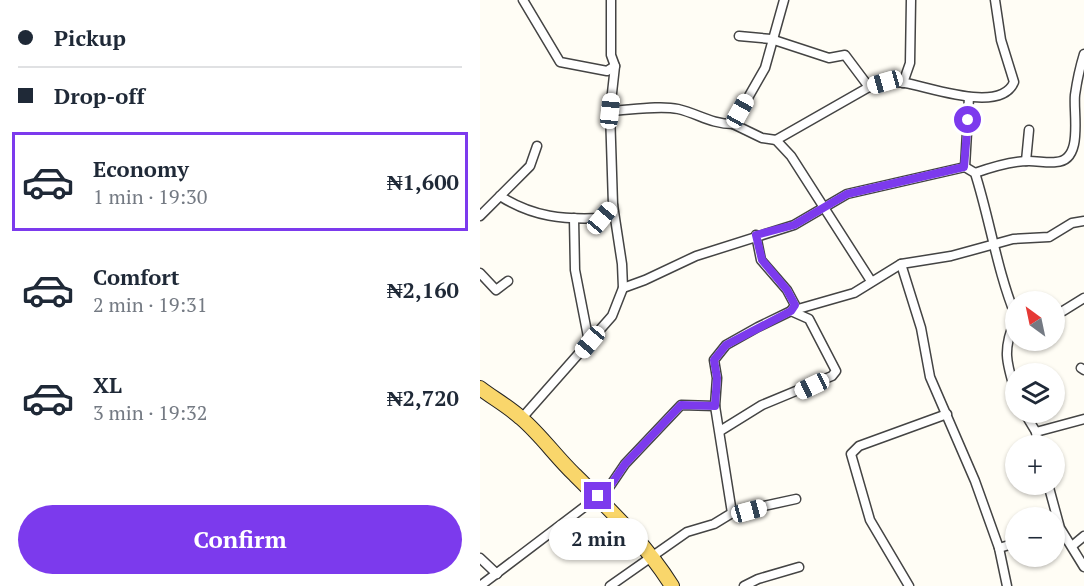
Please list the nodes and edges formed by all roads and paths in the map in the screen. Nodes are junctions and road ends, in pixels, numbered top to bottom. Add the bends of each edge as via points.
1 (523, 0) edge
2 (611, 0) edge
3 (784, 0) edge
4 (911, 0) edge
5 (995, 0) edge
6 (739, 36) dead end
7 (771, 39) junction
8 (1084, 54) edge
9 (615, 66) junction
10 (903, 83) junction
11 (869, 87) junction
12 (1080, 95) edge
13 (969, 97) junction
14 (610, 111) junction
15 (733, 124) junction
16 (1029, 130) dead end
17 (776, 140) junction
18 (537, 146) dead end
19 (1026, 161) junction
20 (964, 167) junction
21 (975, 172) junction
22 (500, 196) junction
23 (613, 205) junction
24 (823, 207) junction
25 (480, 216) edge
26 (574, 218) junction
27 (1084, 221) edge
28 (756, 235) junction
29 (994, 246) junction
30 (902, 264) junction
31 (480, 273) edge
32 (508, 281) dead end
33 (871, 281) junction
34 (622, 288) junction
35 (1006, 291) edge
36 (1084, 298) edge
37 (1065, 308) edge
38 (791, 311) junction
39 (590, 342) junction
40 (480, 389) edge
41 (715, 406) junction
42 (947, 414) junction
43 (522, 418) junction
44 (1084, 419) edge
45 (1031, 423) edge
46 (720, 431) junction
47 (1036, 432) junction
48 (1036, 435) edge
49 (598, 496) junction
50 (796, 499) dead end
51 (732, 513) junction
52 (1084, 536) edge
53 (1065, 538) edge
54 (1005, 546) edge
55 (1072, 546) junction
56 (999, 548) junction
57 (653, 555) junction
58 (480, 558) edge
59 (799, 567) dead end
60 (1084, 567) edge
61 (496, 574) junction
62 (480, 586) edge
63 (610, 586) edge
64 (672, 586) edge
65 (744, 586) edge
66 (909, 586) edge
67 (1007, 586) edge

1 - 9 street via 560,62 607,71
2 - 9 street via 611,55
3 - 7 street
4 - 10 street via 910,63
5 - 13 street via 1001,40 1014,82 1011,88 995,96
6 - 7 street
7 - 11 street via 829,58 845,55
7 - 15 street via 765,68
8 - 12 street
9 - 14 street
10 - 11 street via 885,82
10 - 13 street
11 - 17 street
12 - 19 street via 1074,151 1058,162
13 - 20 street
14 - 15 street via 675,108 711,123
14 - 23 street
15 - 17 street via 762,138
16 - 19 street
17 - 24 street via 791,156
18 - 22 street via 530,166
19 - 21 street
20 - 21 street
20 - 24 street via 847,194
21 - 29 street
22 - 25 street
22 - 26 street via 523,210
23 - 26 street via 602,218
23 - 34 street
24 - 28 street via 794,225
24 - 33 street
26 - 39 street via 575,270
27 - 29 street via 1072,223 1049,237 1013,239
28 - 34 street
28 - 38 street via 762,260 795,305
29 - 30 street
29 - 35 street
30 - 33 street
30 - 42 street via 921,328 930,377
31 - 32 street via 496,290
33 - 38 street via 854,293
34 - 39 street via 612,316
36 - 37 street
38 - 41 street via 726,345 714,360
38 - 46 street via 809,319 836,371 762,405
39 - 43 street
40 - 43 main road
41 - 46 street
41 - 49 street via 681,405
42 - 56 street
42 - 66 street via 859,446 851,454 870,520
43 - 49 main road
44 - 47 street
45 - 47 street
46 - 51 street
47 - 48 street
49 - 57 main road
49 - 61 street
50 - 51 street
51 - 57 street via 714,524 687,532
52 - 55 street
53 - 55 street
54 - 56 street
55 - 60 street
56 - 67 street
57 - 63 street
57 - 64 main road
58 - 61 street
59 - 65 street
61 - 62 street

